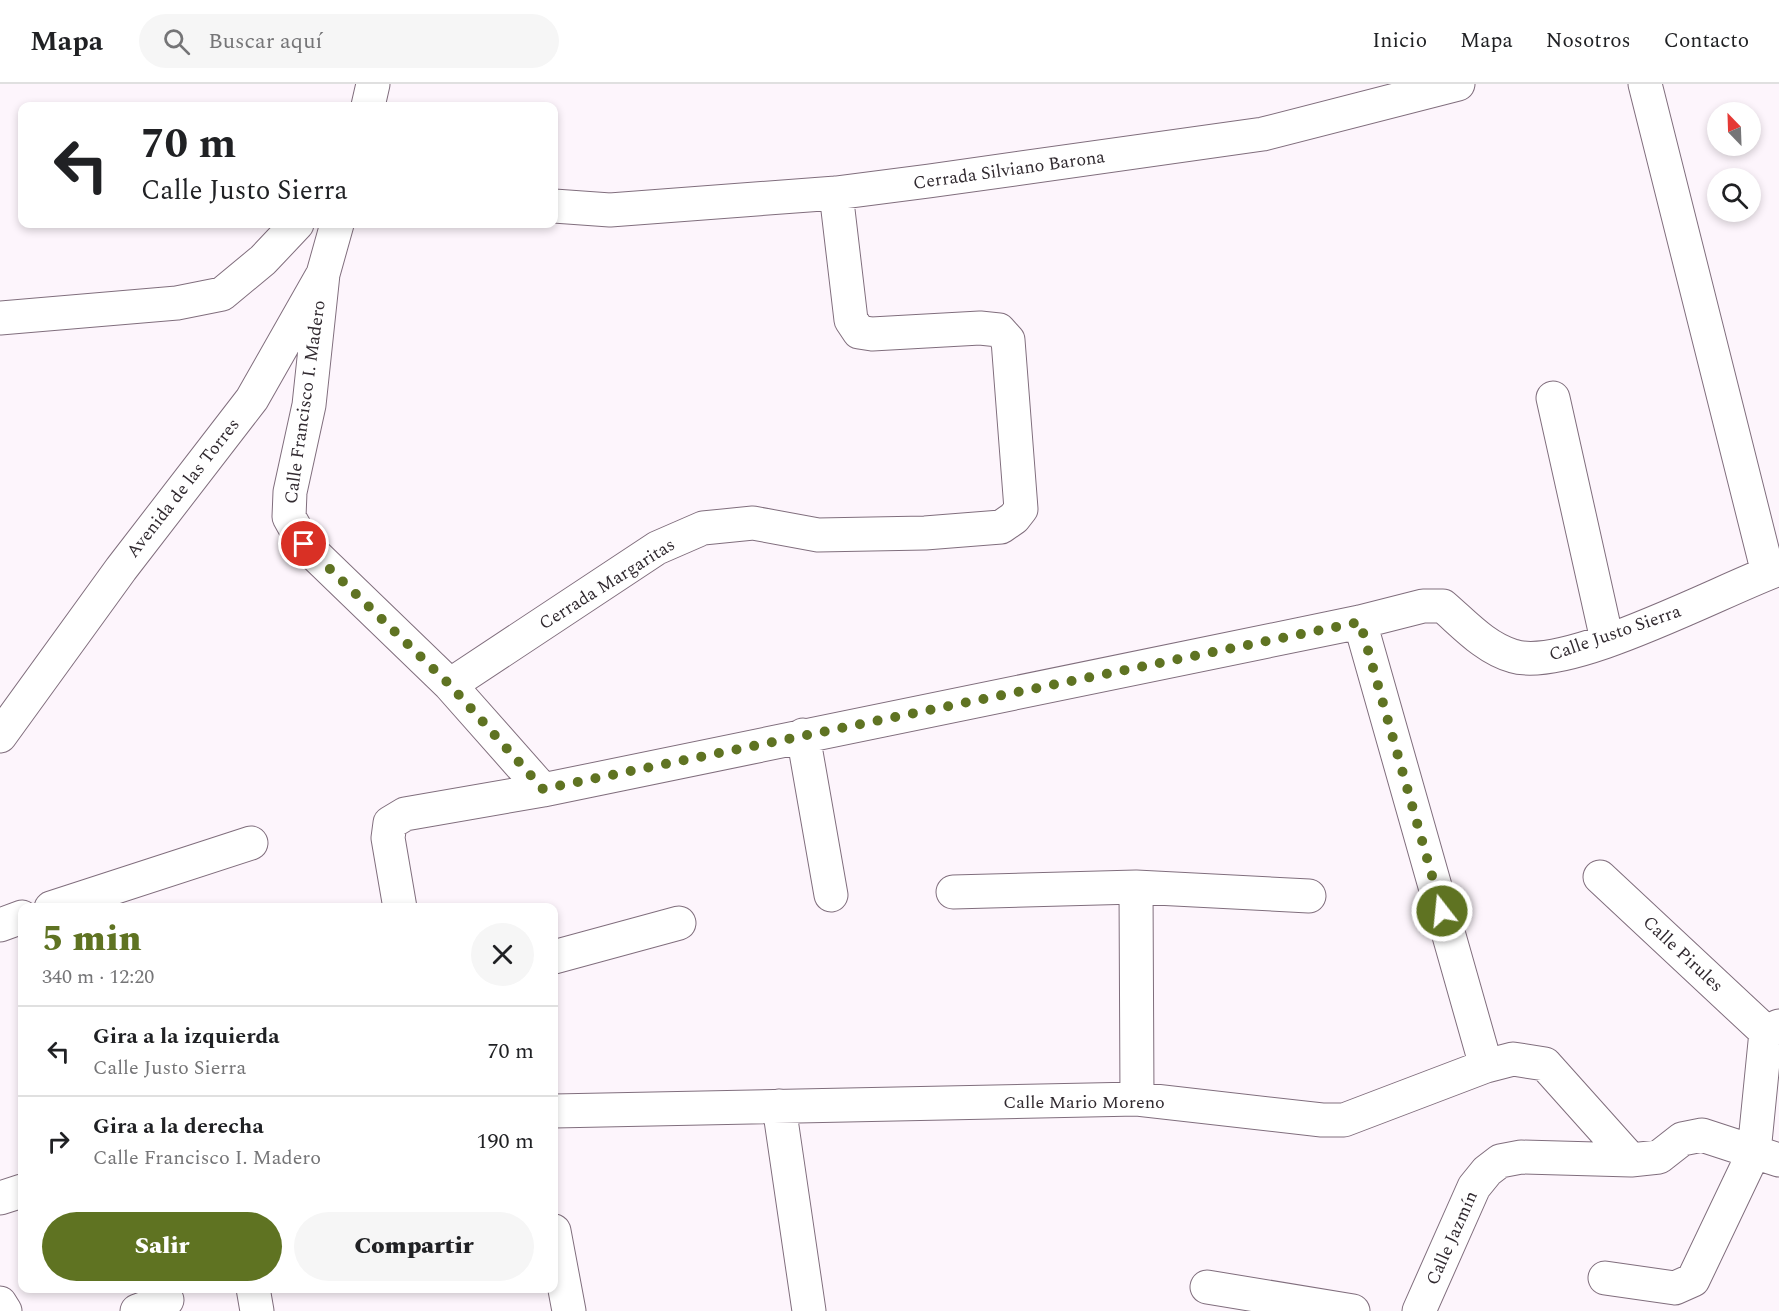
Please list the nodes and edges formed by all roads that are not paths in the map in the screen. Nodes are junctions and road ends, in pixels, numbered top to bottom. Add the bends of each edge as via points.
1 (373, 84) edge
2 (1458, 84) edge
3 (1645, 84) edge
4 (369, 102) edge
5 (836, 193) junction
6 (558, 206) edge
7 (293, 228) edge
8 (336, 228) edge
9 (323, 274) junction
10 (0, 318) edge
11 (1553, 398) dead end
12 (1774, 571) edge
13 (1360, 622) junction
14 (1607, 640) junction
15 (450, 685) junction
16 (803, 735) junction
17 (0, 736) edge
18 (543, 789) junction
19 (251, 843) dead end
20 (1600, 877) dead end
21 (1136, 887) junction
22 (953, 892) dead end
23 (831, 895) dead end
24 (1309, 896) dead end
25 (66, 903) edge
26 (399, 903) edge
27 (18, 918) edge
28 (679, 923) dead end
29 (0, 925) edge
30 (558, 956) edge
31 (1772, 1029) edge
32 (1486, 1066) junction
33 (1137, 1099) junction
34 (779, 1106) junction
35 (558, 1111) edge
36 (1766, 1156) edge
37 (1631, 1160) junction
38 (18, 1192) edge
39 (0, 1198) edge
40 (558, 1252) edge
41 (1605, 1278) dead end
42 (1208, 1287) dead end
43 (254, 1293) edge
44 (0, 1303) edge
45 (5, 1311) edge
46 (257, 1311) edge
47 (569, 1311) edge
48 (809, 1311) edge
49 (1353, 1311) edge
50 (1419, 1311) edge

1 - 4 street
2 - 5 street, Cerrada Silviano Barona via 1263,134
3 - 12 street
5 - 6 street, Cerrada Silviano Barona via 610,210
5 - 15 street, Cerrada Margaritas via 851,320 859,332 980,328 999,330 1008,340 1021,509 1014,518 1001,527 925,533 818,535 753,523 703,528 657,548
7 - 10 street via 222,294 177,303
8 - 9 street, Avenida de las Torres
9 - 15 street, Calle Francisco I. Madero via 309,405 290,492 289,517 304,544
9 - 17 street, Avenida de las Torres via 252,399 121,569
11 - 14 street
12 - 14 street, Calle Justo Sierra
13 - 14 street, Calle Justo Sierra via 1423,606 1443,606 1494,649 1515,657 1546,659
13 - 16 street, Calle Justo Sierra
13 - 32 street
15 - 18 street, Calle Francisco I. Madero
16 - 18 street, Calle Justo Sierra
16 - 23 street
18 - 26 street, Calle Justo Sierra via 405,814 390,823 388,838
19 - 25 street
20 - 31 street, Calle Pirules
21 - 22 street
21 - 24 street
21 - 33 street
27 - 29 street
28 - 30 street
31 - 36 street
32 - 33 street, Calle Mario Moreno via 1344,1120
32 - 37 street, Calle Mario Moreno via 1513,1059 1545,1064
33 - 34 street, Calle Mario Moreno
34 - 35 street, Calle Mario Moreno
34 - 48 street
36 - 37 street, Calle Jazmín via 1702,1135 1682,1139 1659,1157
36 - 41 street via 1693,1281 1676,1288
37 - 50 street, Calle Jazmín via 1521,1157 1500,1161 1474,1187
38 - 39 street
40 - 47 street
42 - 49 street
43 - 46 street
44 - 45 street

